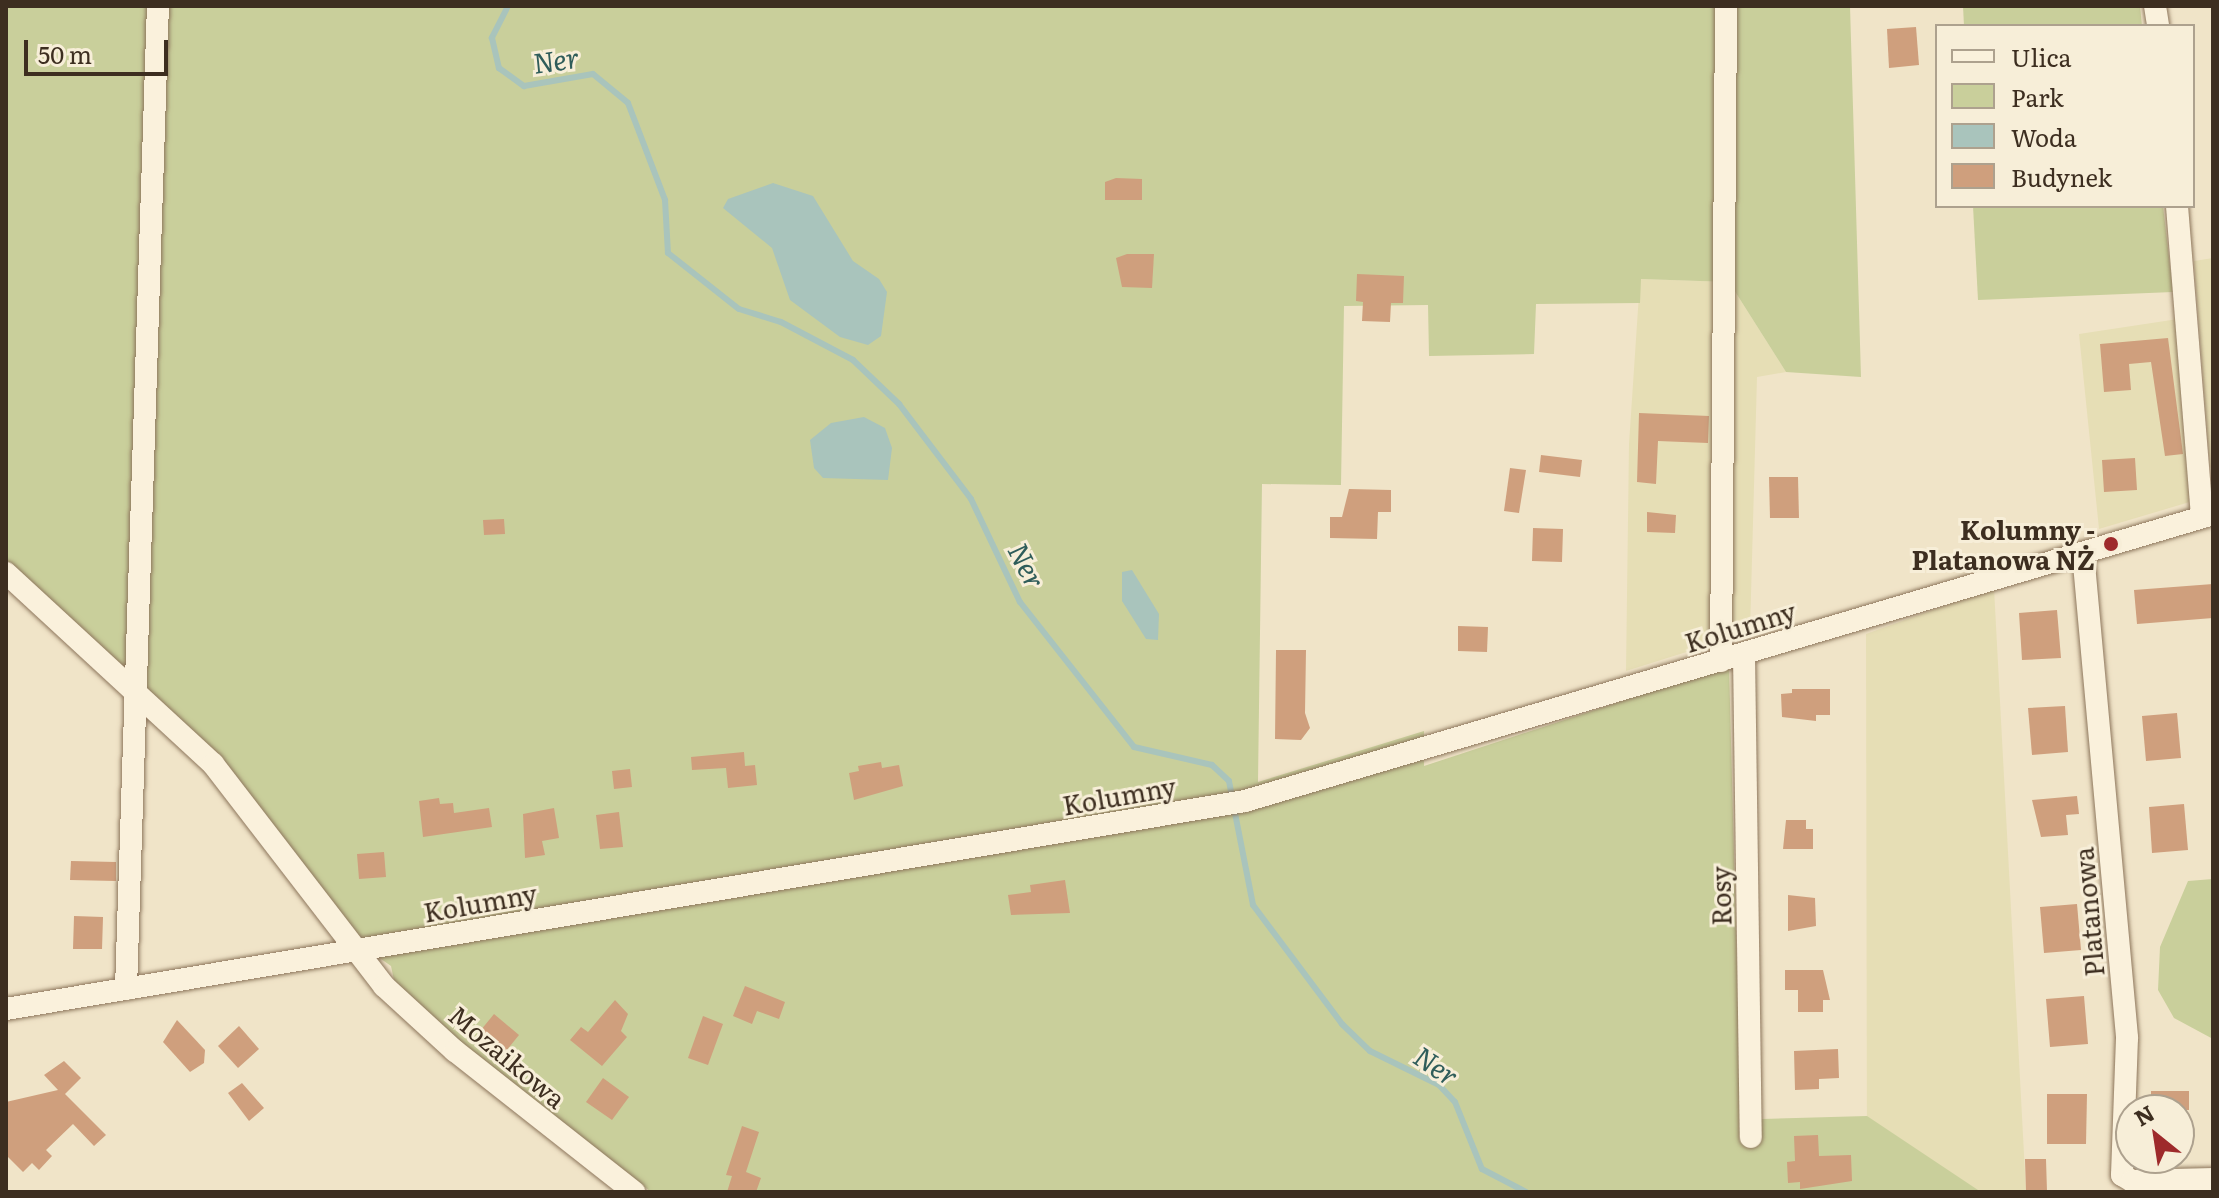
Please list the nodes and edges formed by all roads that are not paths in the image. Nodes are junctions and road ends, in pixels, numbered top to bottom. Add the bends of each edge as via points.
1 (158, 6) edge
2 (1726, 6) edge
3 (2177, 208) edge
4 (2208, 515) edge
5 (2083, 553) junction
6 (6, 573) edge
7 (1744, 654) junction
8 (1721, 661) junction
9 (134, 686) junction
10 (357, 951) junction
11 (126, 989) junction
12 (6, 1009) edge
13 (1751, 1137) dead end
14 (2213, 1179) edge
15 (634, 1192) edge

1 - 9 street
2 - 8 street
3 - 4 street
4 - 5 street, Kolumny
5 - 7 street, Kolumny
5 - 14 street, Platanowa via 2127,1038 2122,1175 2132,1181
6 - 9 street, Mozaikowa
7 - 8 street, Kolumny
7 - 13 street, Rosy
8 - 10 street, Kolumny via 1245,801
9 - 10 street, Mozaikowa via 213,764
9 - 11 street
10 - 11 street, Kolumny
10 - 15 street, Mozaikowa via 384,986 455,1051
11 - 12 street, Kolumny

